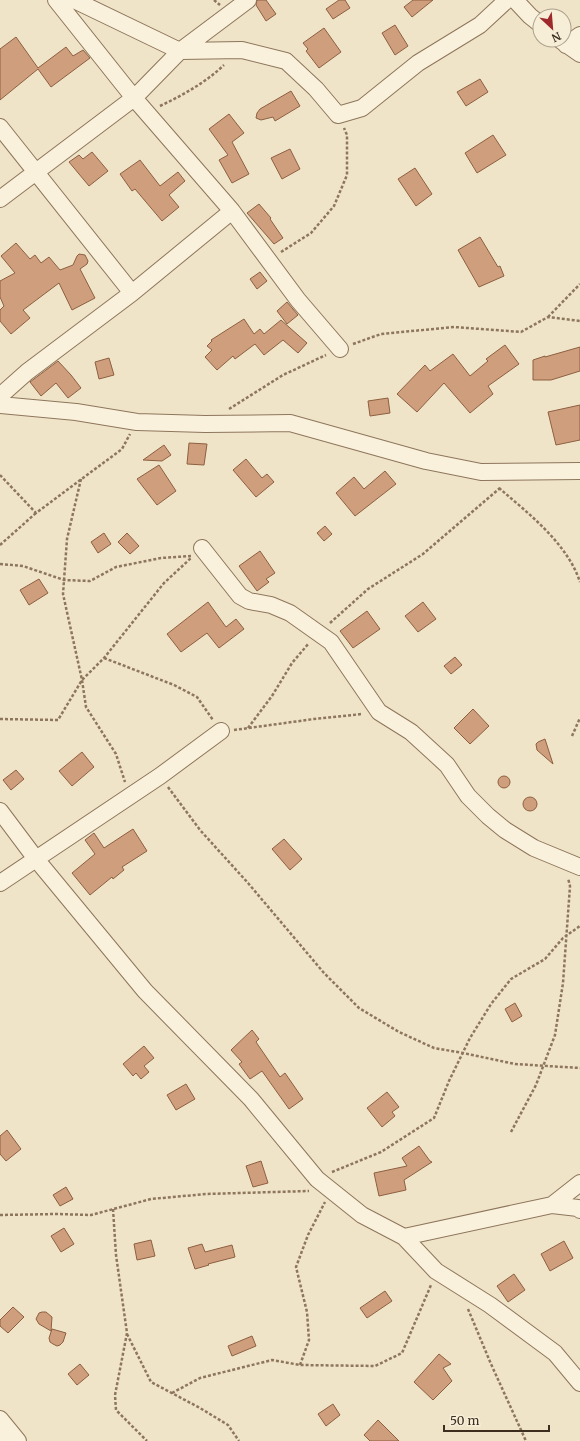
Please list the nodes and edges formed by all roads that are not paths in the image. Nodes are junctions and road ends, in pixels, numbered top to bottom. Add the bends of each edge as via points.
1 (56, 0) edge
2 (74, 0) edge
3 (248, 0) edge
4 (507, 0) edge
5 (515, 0) edge
6 (532, 18) edge
7 (572, 48) edge
8 (180, 51) junction
9 (580, 54) edge
10 (134, 98) junction
11 (0, 128) edge
12 (35, 172) junction
13 (0, 199) edge
14 (232, 211) junction
15 (132, 293) junction
16 (340, 349) road end
17 (0, 396) edge
18 (0, 405) edge
19 (580, 471) edge
20 (202, 548) dead end
21 (221, 731) road end
22 (0, 811) edge
23 (36, 859) junction
24 (580, 867) edge
25 (0, 884) edge
26 (580, 1183) edge
27 (552, 1205) junction
28 (580, 1210) edge
29 (404, 1237) junction
30 (580, 1383) edge
31 (0, 1419) edge
32 (18, 1441) edge

1 - 10 street
2 - 8 street
3 - 8 street
4 - 8 street via 480,25 418,63 362,108 338,115 316,89 286,61 242,50
5 - 6 street
7 - 9 street
8 - 10 street
10 - 12 street
10 - 14 street
11 - 12 street
12 - 13 street
12 - 15 street
14 - 15 street
14 - 16 street via 298,300
15 - 17 street via 27,372
18 - 19 street via 76,412 137,422 290,423 426,461 481,472
20 - 24 street via 240,596 290,613 331,642 379,712 411,732 448,765 468,796 480,809 505,830 534,848
21 - 23 street via 160,776
22 - 23 street
23 - 25 street
23 - 29 street via 146,991 250,1098 317,1179 362,1215
26 - 27 street
27 - 28 street
27 - 29 street
29 - 30 street via 436,1271 490,1305 555,1353
31 - 32 street

